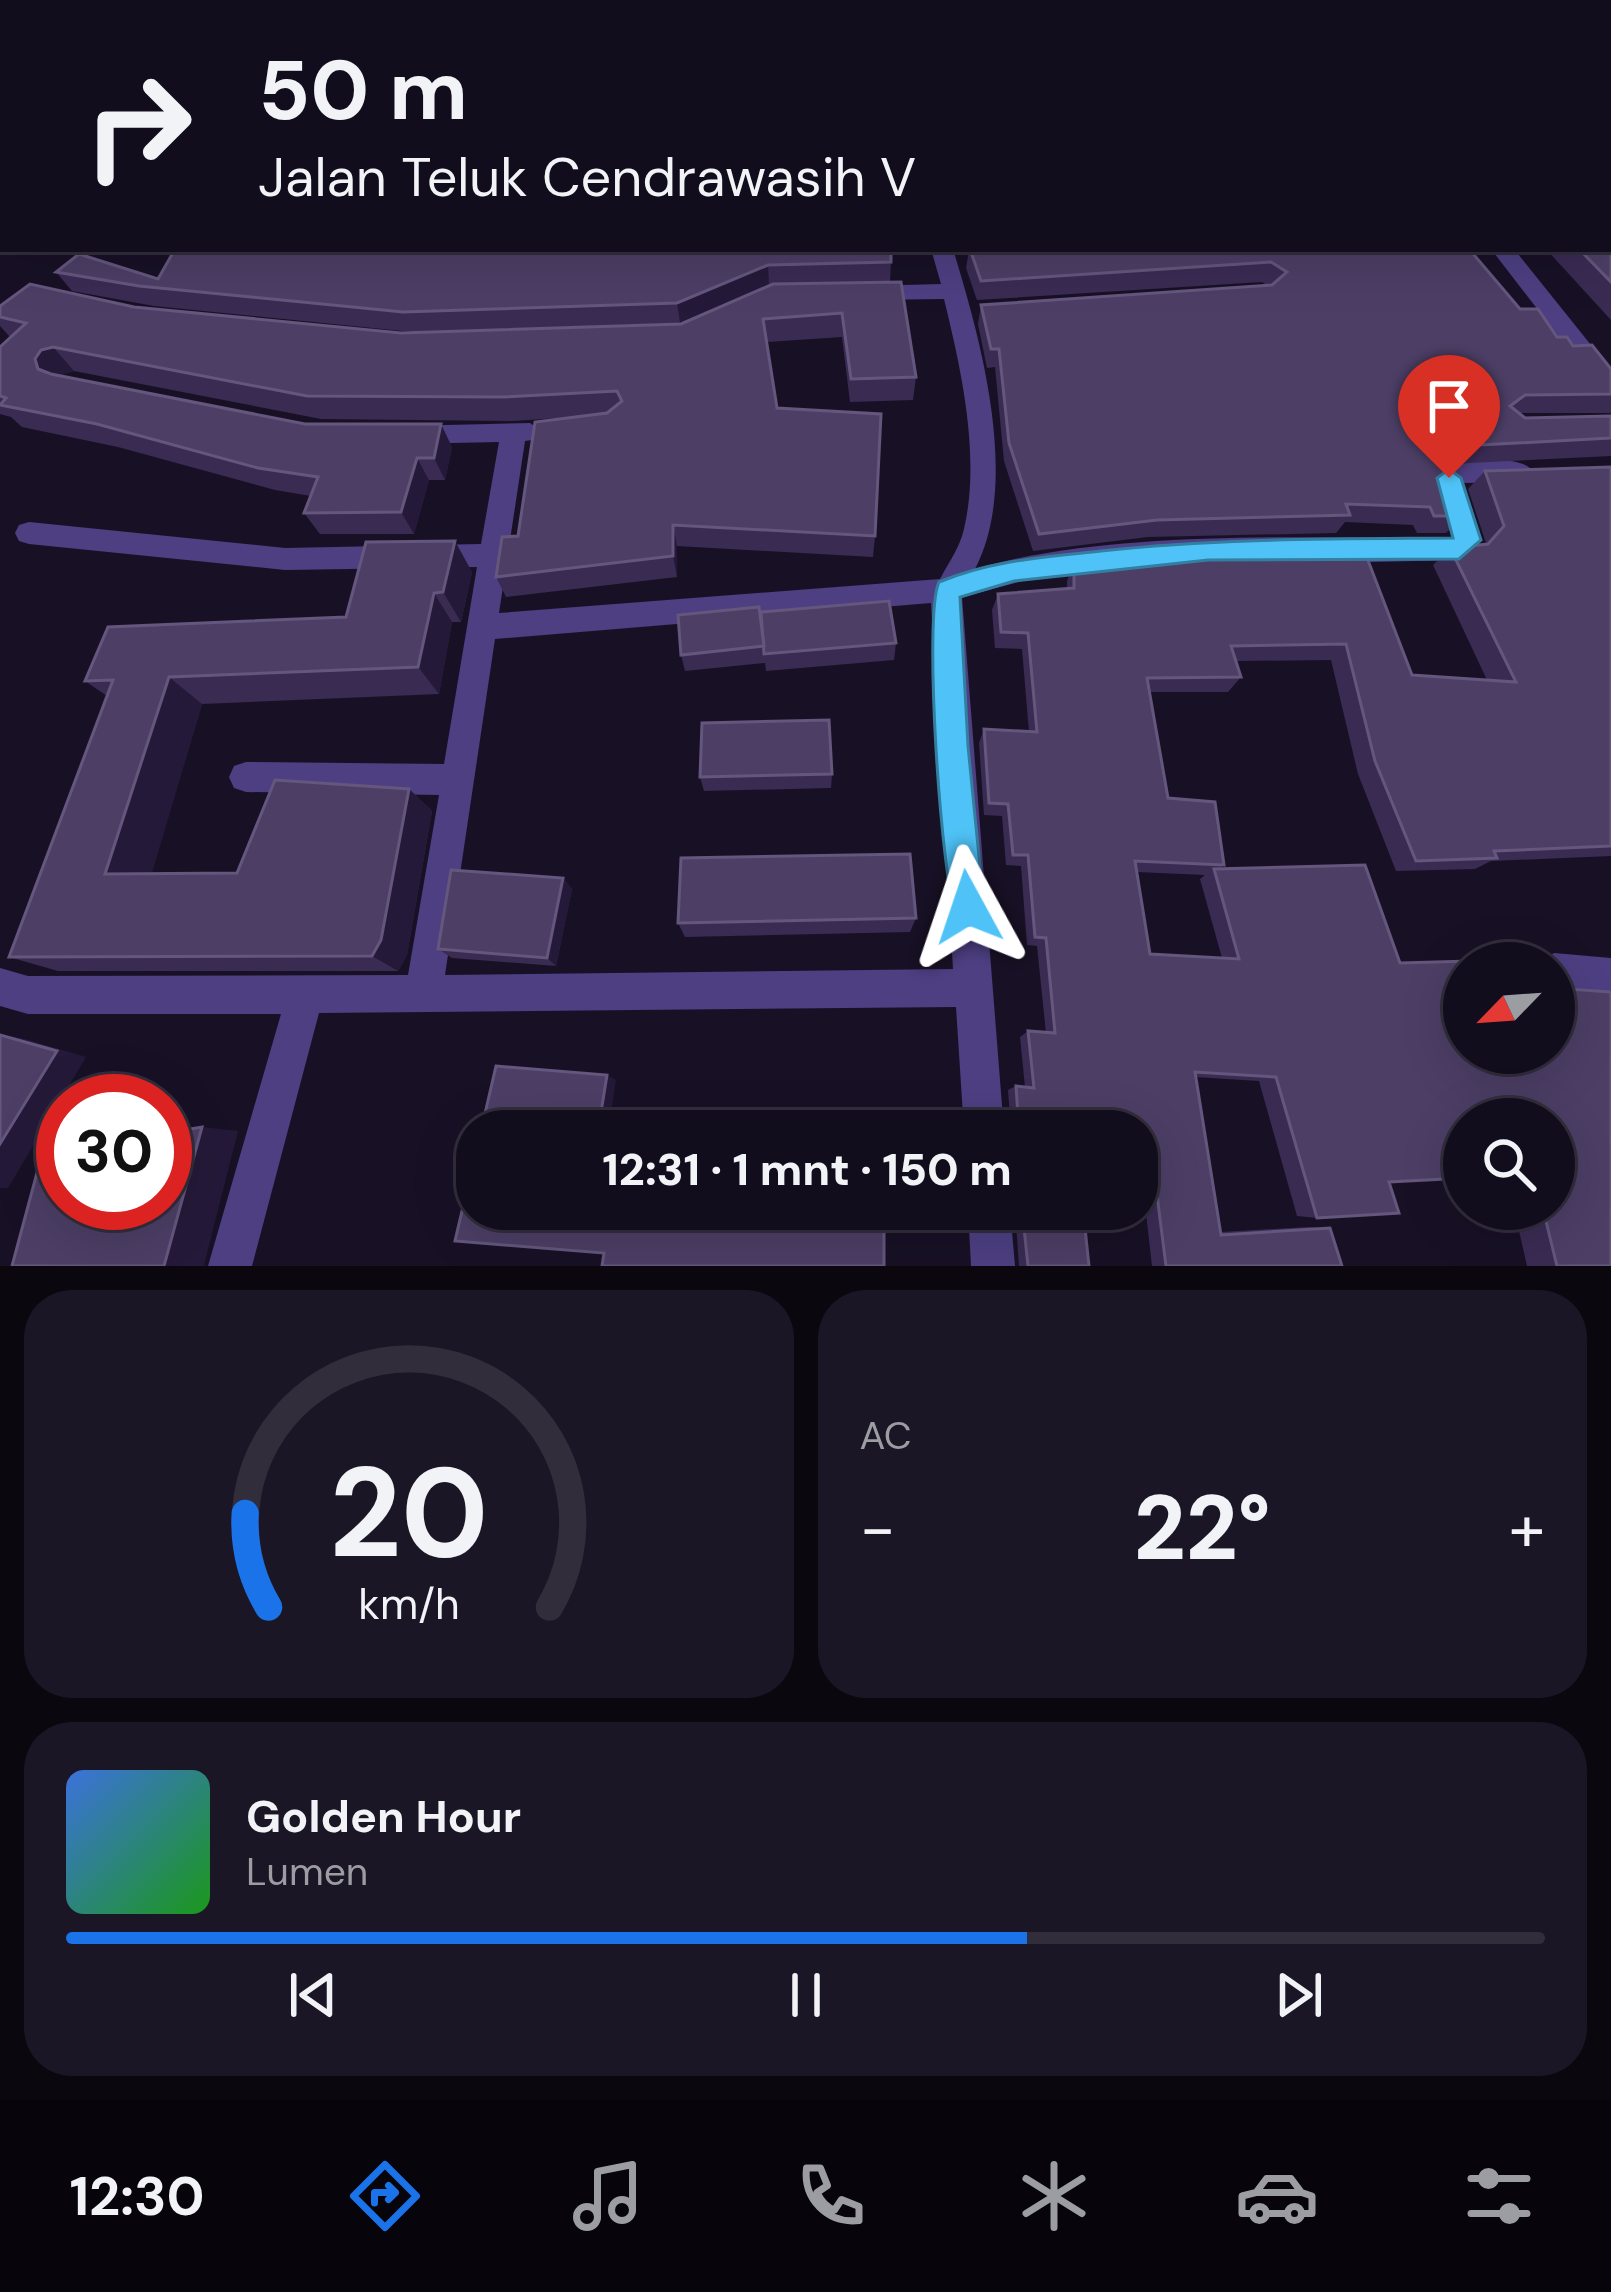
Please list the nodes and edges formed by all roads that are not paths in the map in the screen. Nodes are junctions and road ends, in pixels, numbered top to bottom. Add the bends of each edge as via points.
1 (943, 252) edge
2 (1504, 252) edge
3 (840, 294) edge
4 (967, 305) junction
5 (1611, 387) edge
6 (551, 429) edge
7 (513, 434) junction
8 (376, 435) edge
9 (1546, 471) edge
10 (29, 532) dead end
11 (496, 555) junction
12 (948, 590) junction
13 (484, 628) junction
14 (246, 777) dead end
15 (461, 780) junction
16 (1575, 974) edge
17 (1611, 977) edge
18 (0, 987) edge
19 (976, 988) junction
20 (424, 992) junction
21 (304, 998) junction
22 (983, 1110) edge
23 (990, 1230) edge
24 (230, 1266) edge
25 (993, 1266) edge

1 - 4 street
2 - 5 street
3 - 4 street
4 - 12 street via 984,487 977,534
6 - 7 street
7 - 8 street
7 - 11 street
9 - 12 street via 1449,478 1468,540 1459,549 1208,549 982,576
10 - 11 street via 285,559
11 - 13 street
12 - 13 street
12 - 19 street
13 - 15 street
14 - 15 street
15 - 20 street
16 - 17 street
18 - 21 street via 28,995
19 - 20 street
19 - 22 street
20 - 21 street
21 - 24 street
23 - 25 street

